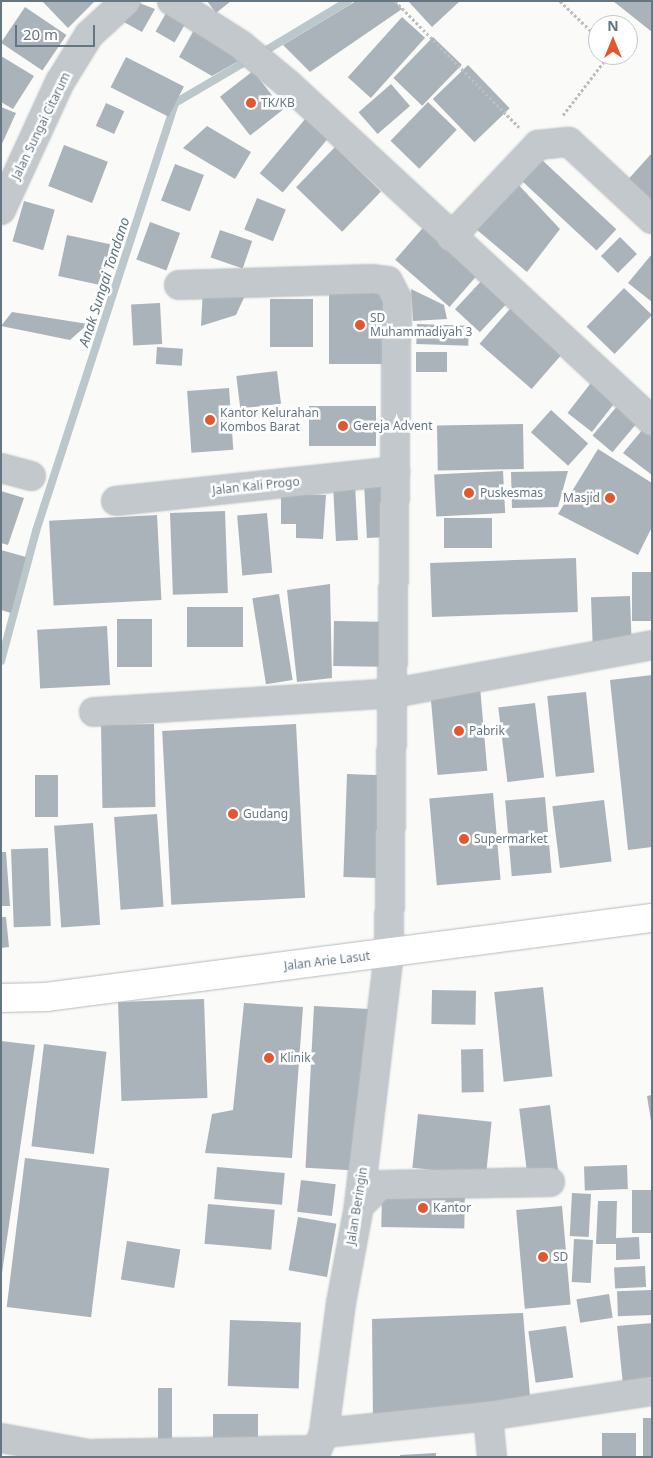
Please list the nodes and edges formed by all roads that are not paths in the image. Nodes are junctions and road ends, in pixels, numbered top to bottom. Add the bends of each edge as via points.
1 (126, 1) edge
2 (172, 1) edge
3 (1, 210) edge
4 (652, 219) edge
5 (451, 238) junction
6 (179, 285) dead end
7 (652, 421) edge
8 (1, 468) edge
9 (395, 471) junction
10 (31, 476) dead end
11 (116, 501) dead end
12 (652, 645) edge
13 (394, 693) junction
14 (94, 712) dead end
15 (652, 918) edge
16 (389, 953) junction
17 (1, 998) edge
18 (550, 1182) dead end
19 (359, 1206) junction
20 (652, 1391) edge
21 (488, 1416) junction
22 (1, 1438) edge
23 (318, 1447) edge
24 (89, 1455) edge
25 (492, 1457) edge

1 - 3 street, Jalan Sungai Citarum via 89,35 60,82
2 - 5 street via 241,45 288,84
4 - 5 street via 569,142 538,146
5 - 7 street
6 - 9 street, Jalan Beringin via 354,278 388,281 398,299
8 - 10 street
9 - 11 street, Jalan Kali Progo
9 - 13 street, Jalan Beringin
12 - 13 street
13 - 14 street
13 - 16 street, Jalan Beringin
15 - 16 main road, Jalan Arie Lasut
16 - 17 main road, Jalan Arie Lasut via 46,997
16 - 19 street, Jalan Beringin
18 - 19 street via 381,1185
19 - 23 street, Jalan Beringin
20 - 21 street
21 - 23 street
21 - 25 street
22 - 24 street
23 - 24 street

